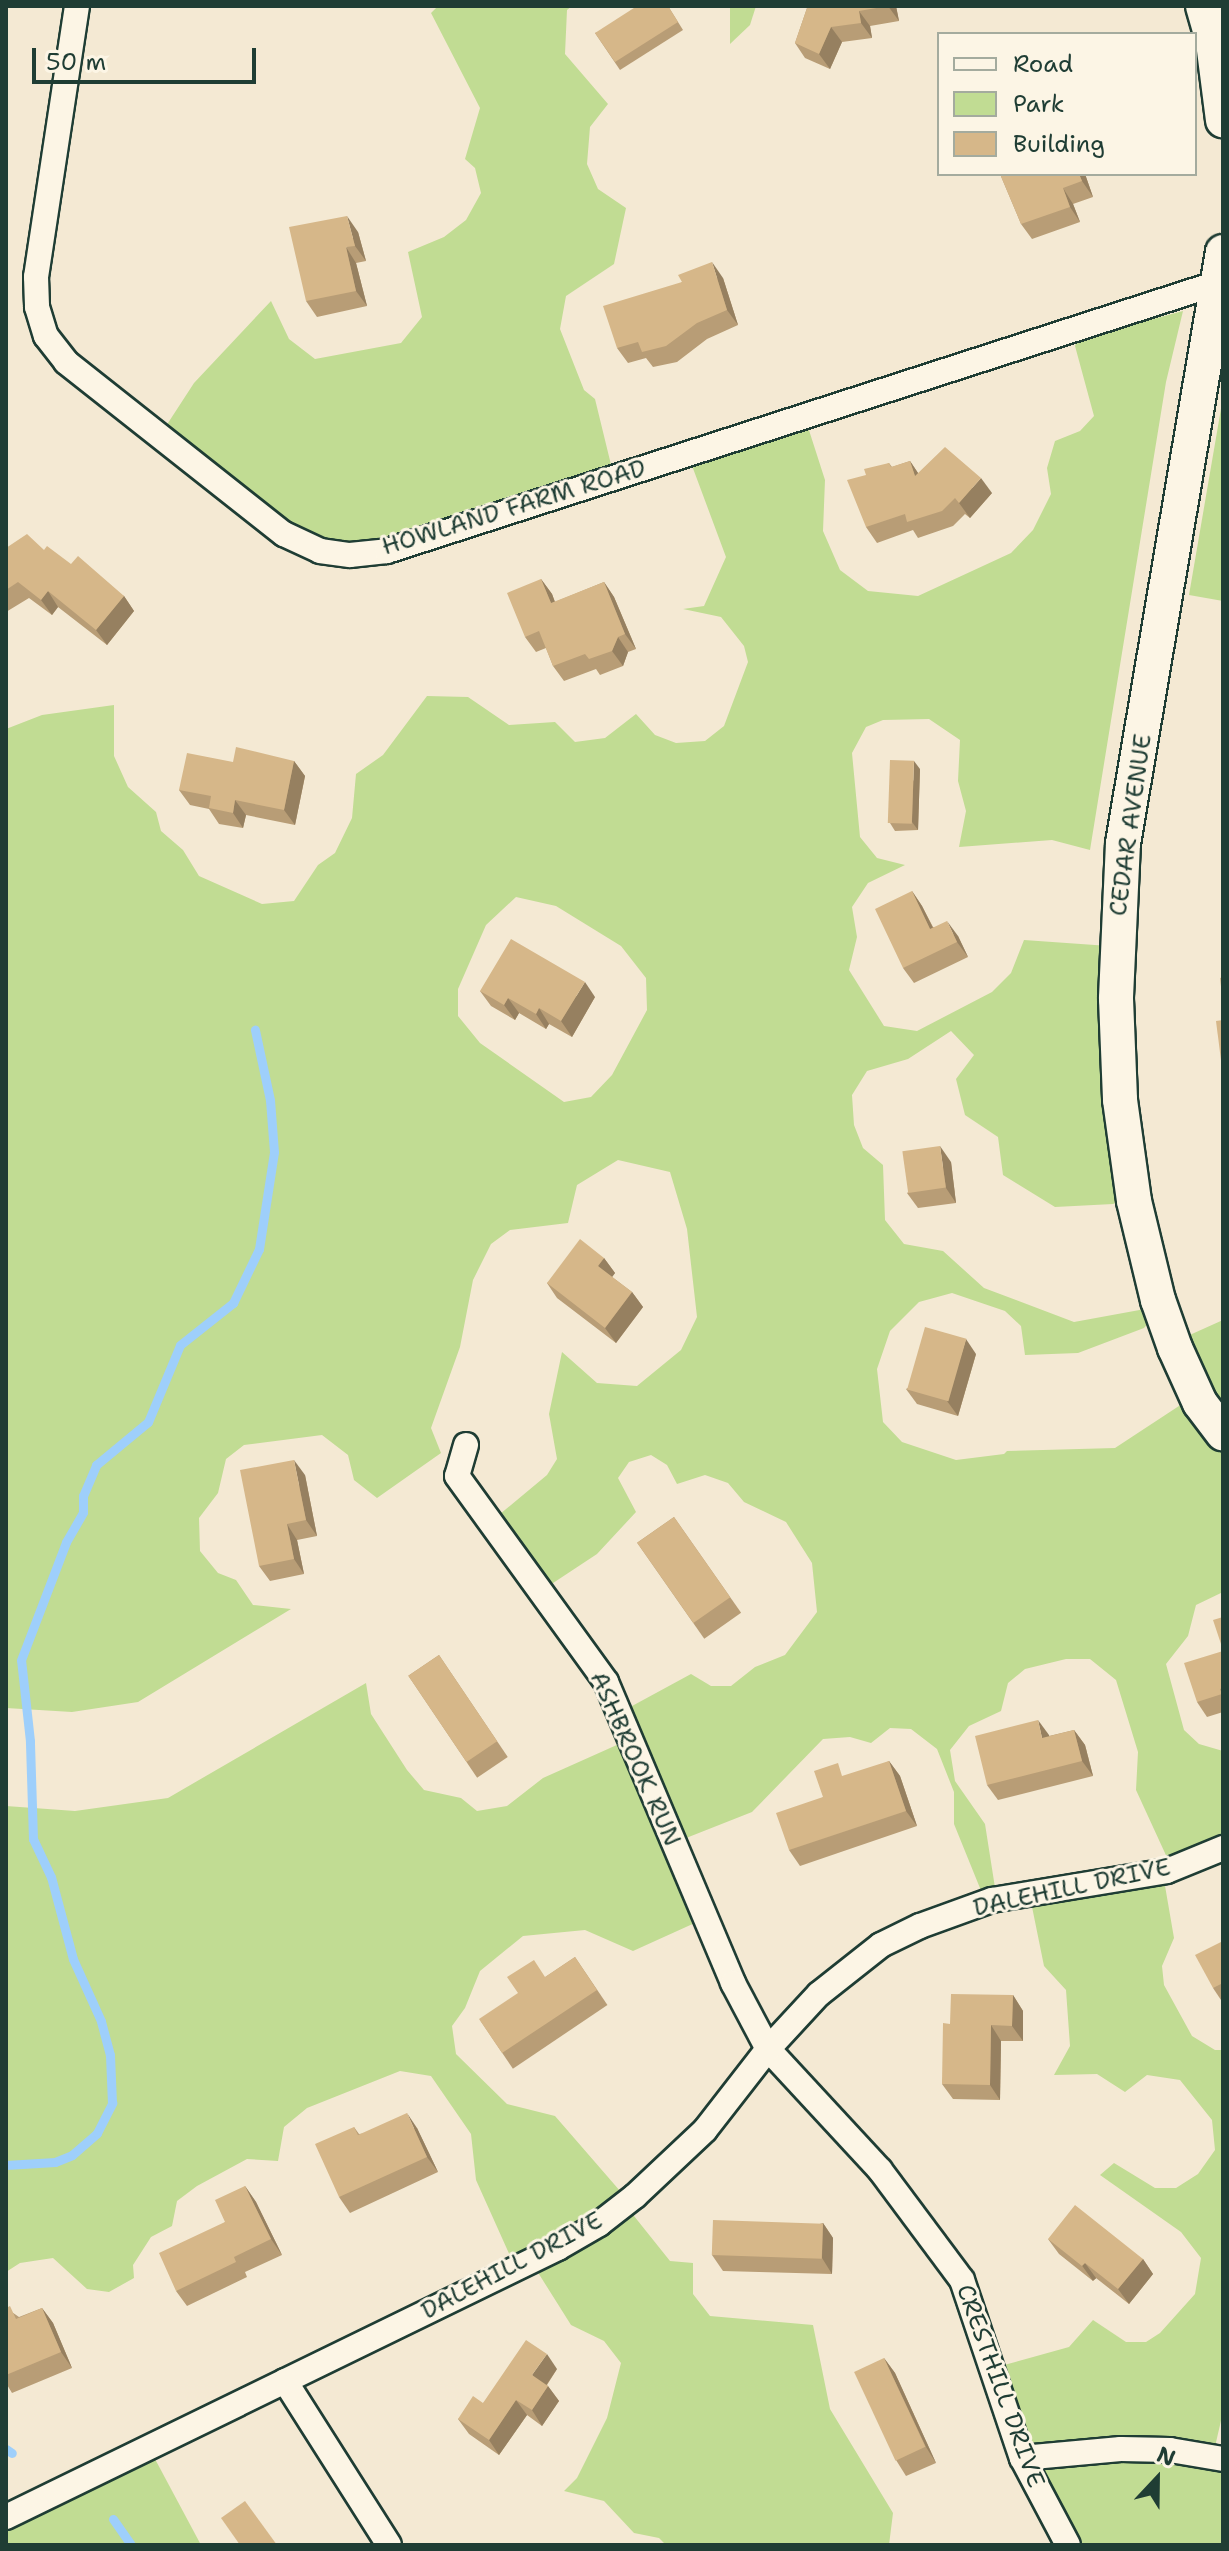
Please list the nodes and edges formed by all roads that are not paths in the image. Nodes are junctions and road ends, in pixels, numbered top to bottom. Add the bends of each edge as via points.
1 (77, 6) edge
2 (1203, 6) edge
3 (1223, 120) edge
4 (1222, 267) edge
5 (1223, 1433) edge
6 (466, 1445) dead end
7 (1223, 1848) edge
8 (768, 2049) junction
9 (285, 2381) junction
10 (1022, 2458) junction
11 (1223, 2459) edge
12 (6, 2517) edge
13 (389, 2545) edge
14 (1068, 2545) edge

1 - 4 street, HOWLAND FARM ROAD via 36,277 37,307 46,336 66,362 272,525 320,551 387,551
2 - 3 street
4 - 5 street, CEDAR AVENUE via 1123,843 1116,999 1120,1100 1134,1201 1158,1300 1200,1403
6 - 8 street, ASHBROOK RUN via 457,1476 606,1682 733,1983
7 - 8 street, DALEHILL DRIVE via 1167,1871 992,1900 920,1926 847,1969
8 - 9 street, DALEHILL DRIVE via 705,2130 599,2224
8 - 10 street, CRESTHILL DRIVE via 880,2170 962,2280
9 - 12 street, DALEHILL DRIVE
9 - 13 street
10 - 11 street via 1121,2449
10 - 14 street, CRESTHILL DRIVE

